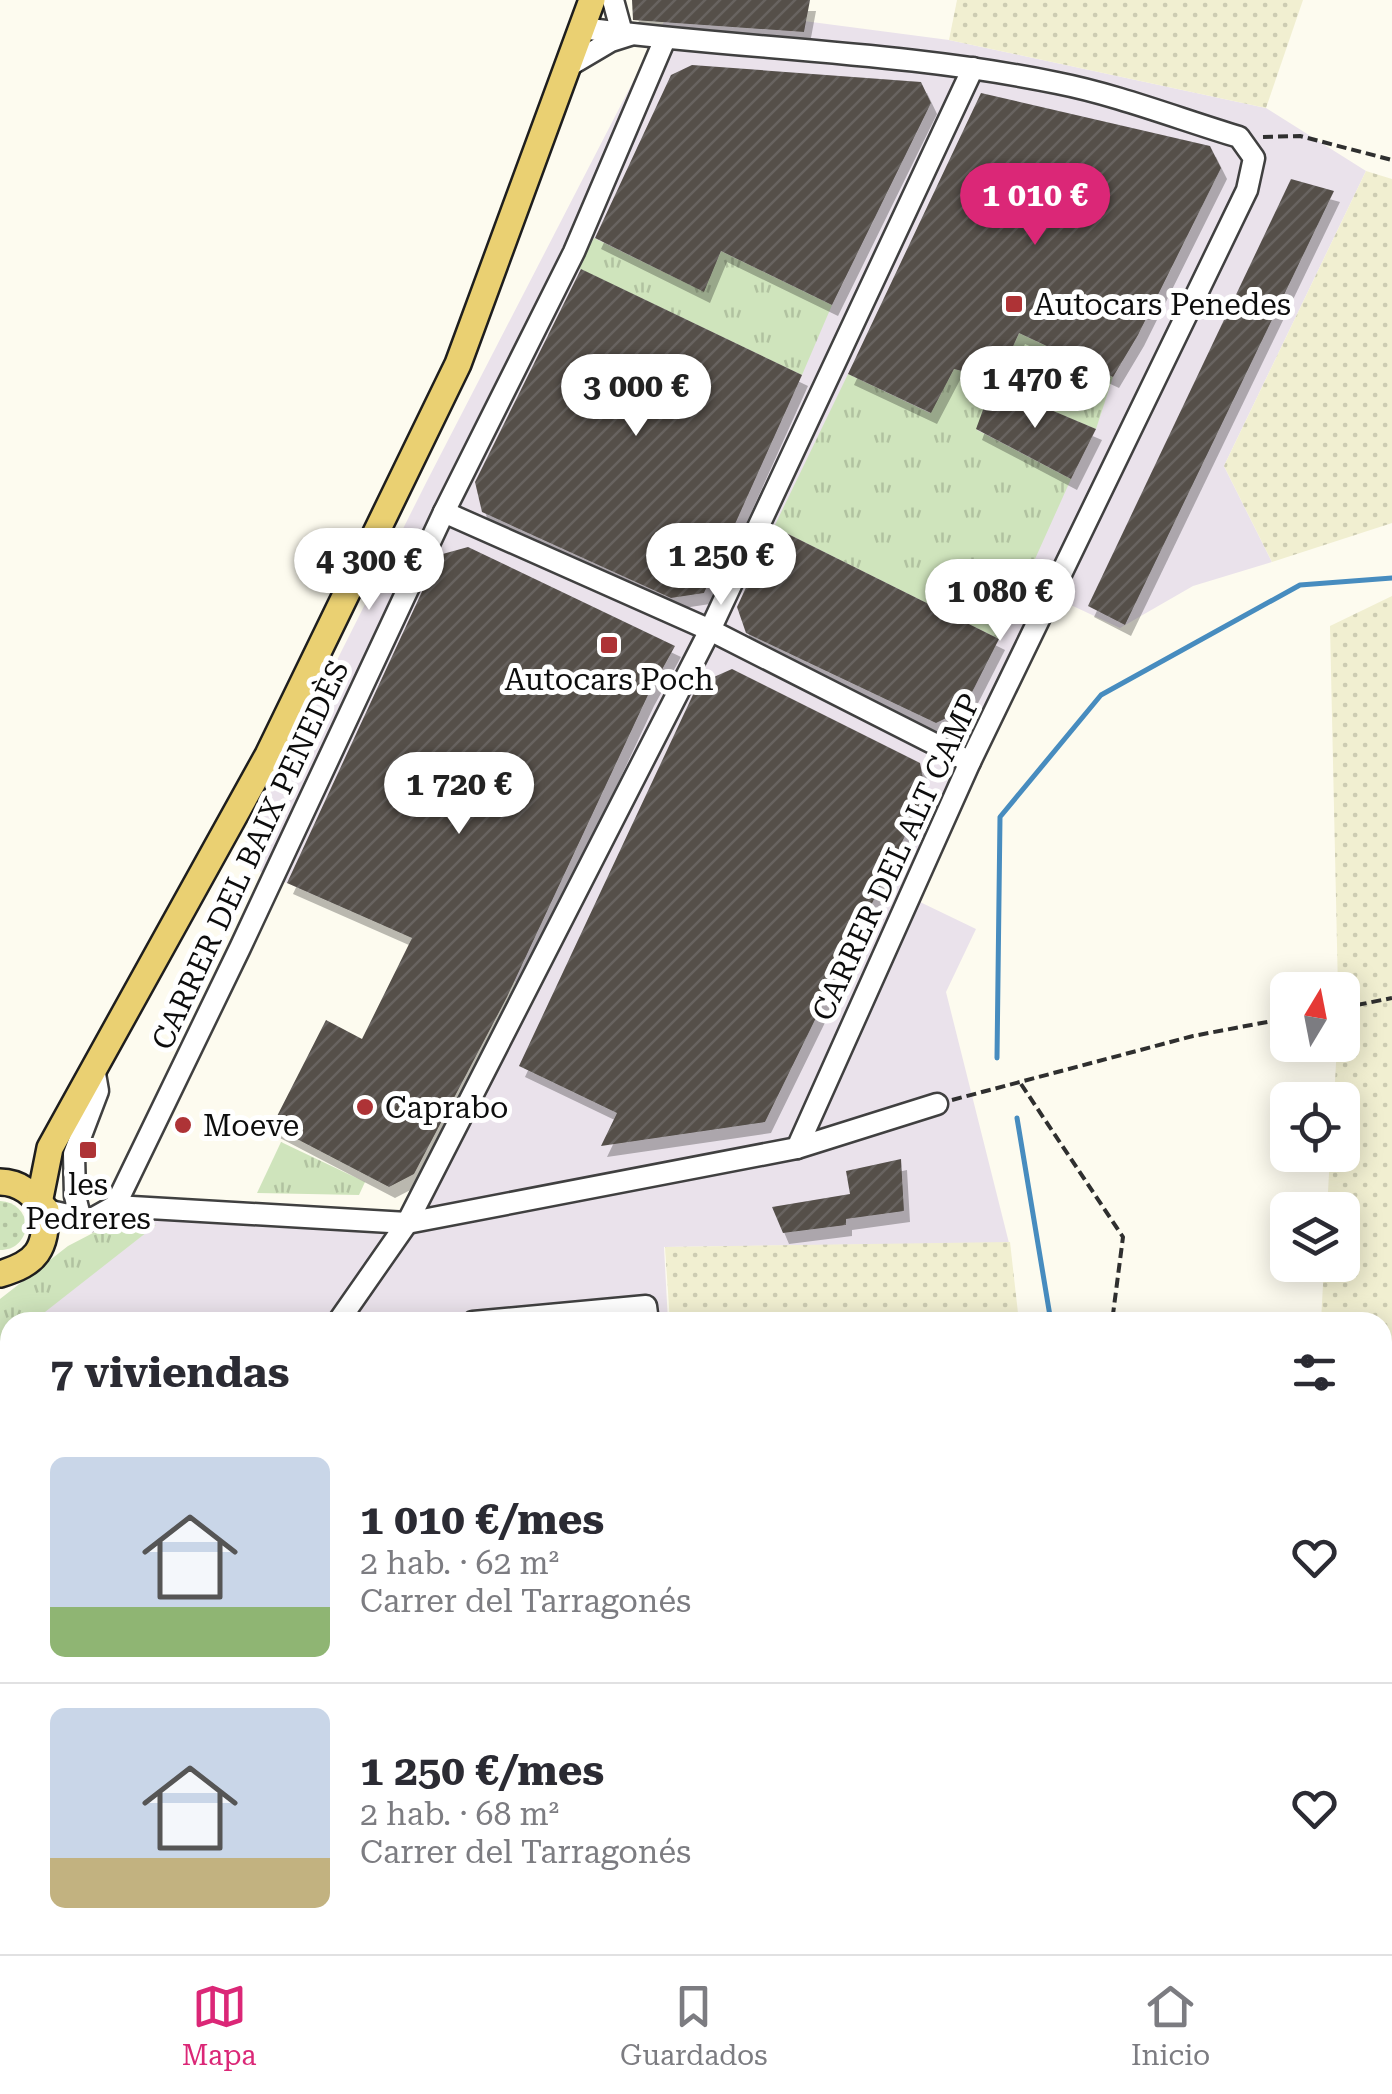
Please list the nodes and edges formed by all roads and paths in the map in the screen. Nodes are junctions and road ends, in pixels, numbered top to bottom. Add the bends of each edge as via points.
1 (592, 0) edge
2 (613, 0) edge
3 (582, 28) junction
4 (627, 34) junction
5 (665, 40) junction
6 (568, 67) junction
7 (972, 68) junction
8 (1238, 138) junction
9 (1392, 160) edge
10 (444, 512) junction
11 (710, 630) junction
12 (970, 762) junction
13 (1392, 998) edge
14 (1360, 1004) edge
15 (1270, 1021) edge
16 (94, 1068) junction
17 (1020, 1084) junction
18 (937, 1104) joint
19 (50, 1148) junction
20 (797, 1148) junction
21 (5, 1182) edge
22 (43, 1206) junction
23 (115, 1206) junction
24 (80, 1216) junction
25 (407, 1223) junction
26 (37, 1254) junction
27 (0, 1274) edge
28 (345, 1312) edge
29 (581, 1312) edge
30 (647, 1312) edge
31 (1113, 1312) edge

1 - 3 main road
2 - 4 street
3 - 4 street
3 - 6 main road
4 - 5 street
4 - 6 street
5 - 7 street
5 - 10 street, CARRER DEL BAIX PENEDÈS via 574,252
6 - 16 main road via 458,364 268,755
7 - 8 street via 1061,84
7 - 11 street
8 - 9 path via 1300,136
8 - 12 street, CARRER DEL ALT CAMP via 1254,158 1247,190
10 - 11 street
10 - 23 street, CARRER DEL BAIX PENEDÈS
11 - 12 street
11 - 25 street
12 - 20 street, CARRER DEL ALT CAMP
13 - 14 path
15 - 17 path
16 - 19 main road
16 - 24 street via 98,1091 74,1154
17 - 18 path
17 - 31 path via 1124,1237
18 - 20 street
19 - 21 main road
19 - 22 main road
20 - 25 street
21 - 22 main road via 26,1189
22 - 24 street
22 - 26 main road via 46,1232
23 - 24 street via 90,1220
23 - 25 street
24 - 26 street
25 - 28 street
26 - 27 main road
29 - 30 street via 646,1306

